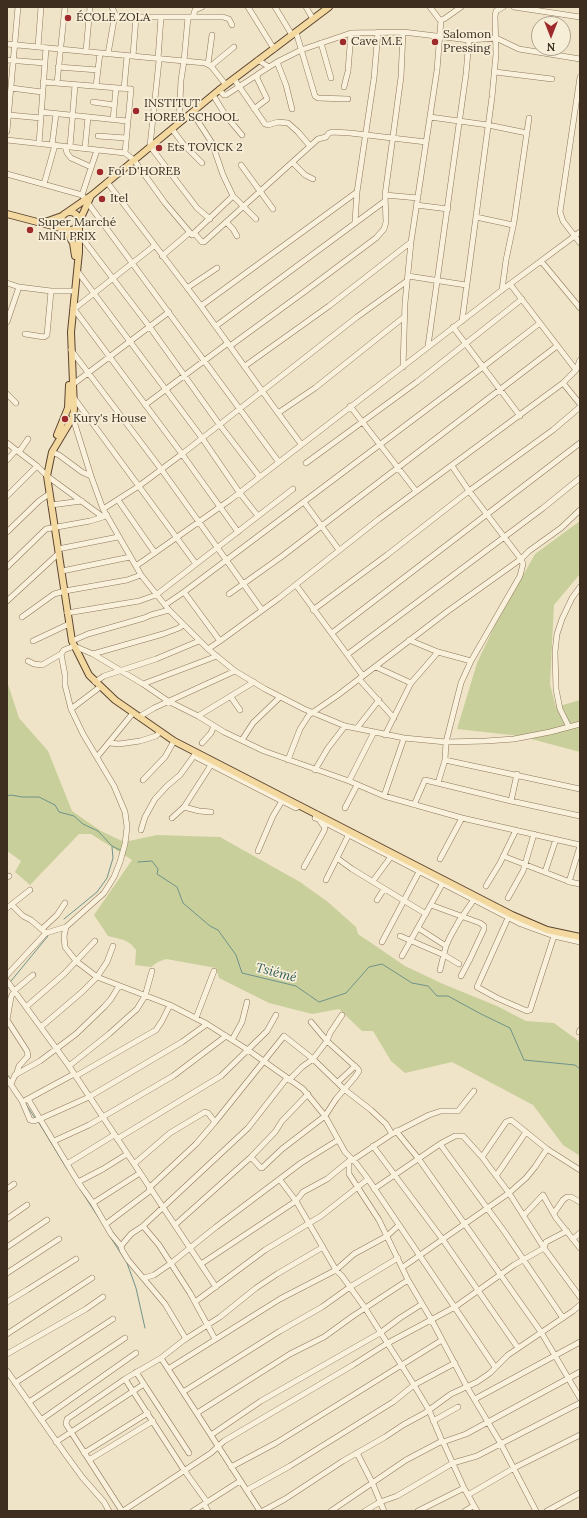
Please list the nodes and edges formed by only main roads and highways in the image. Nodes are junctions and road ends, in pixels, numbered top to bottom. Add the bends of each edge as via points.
1 (329, 7) edge
2 (85, 199) junction
3 (7, 214) edge
4 (64, 215) junction
5 (34, 222) junction
6 (79, 223) junction
7 (65, 229) junction
8 (70, 408) junction
9 (53, 452) junction
10 (580, 937) edge

1 - 2 main road via 219,90
2 - 4 main road
2 - 6 main road
3 - 5 main road
4 - 5 main road via 48,221
4 - 6 main road via 74,213
4 - 7 main road via 61,224
5 - 7 main road
6 - 7 main road via 74,230
6 - 8 main road via 78,272 71,349 74,398
7 - 8 main road via 73,243 75,254 68,332
8 - 9 main road via 57,436
8 - 9 main road via 73,417
9 - 10 main road via 47,476 68,624 73,644 83,666 100,687 133,713 195,754 317,814 350,834 475,897 547,930

